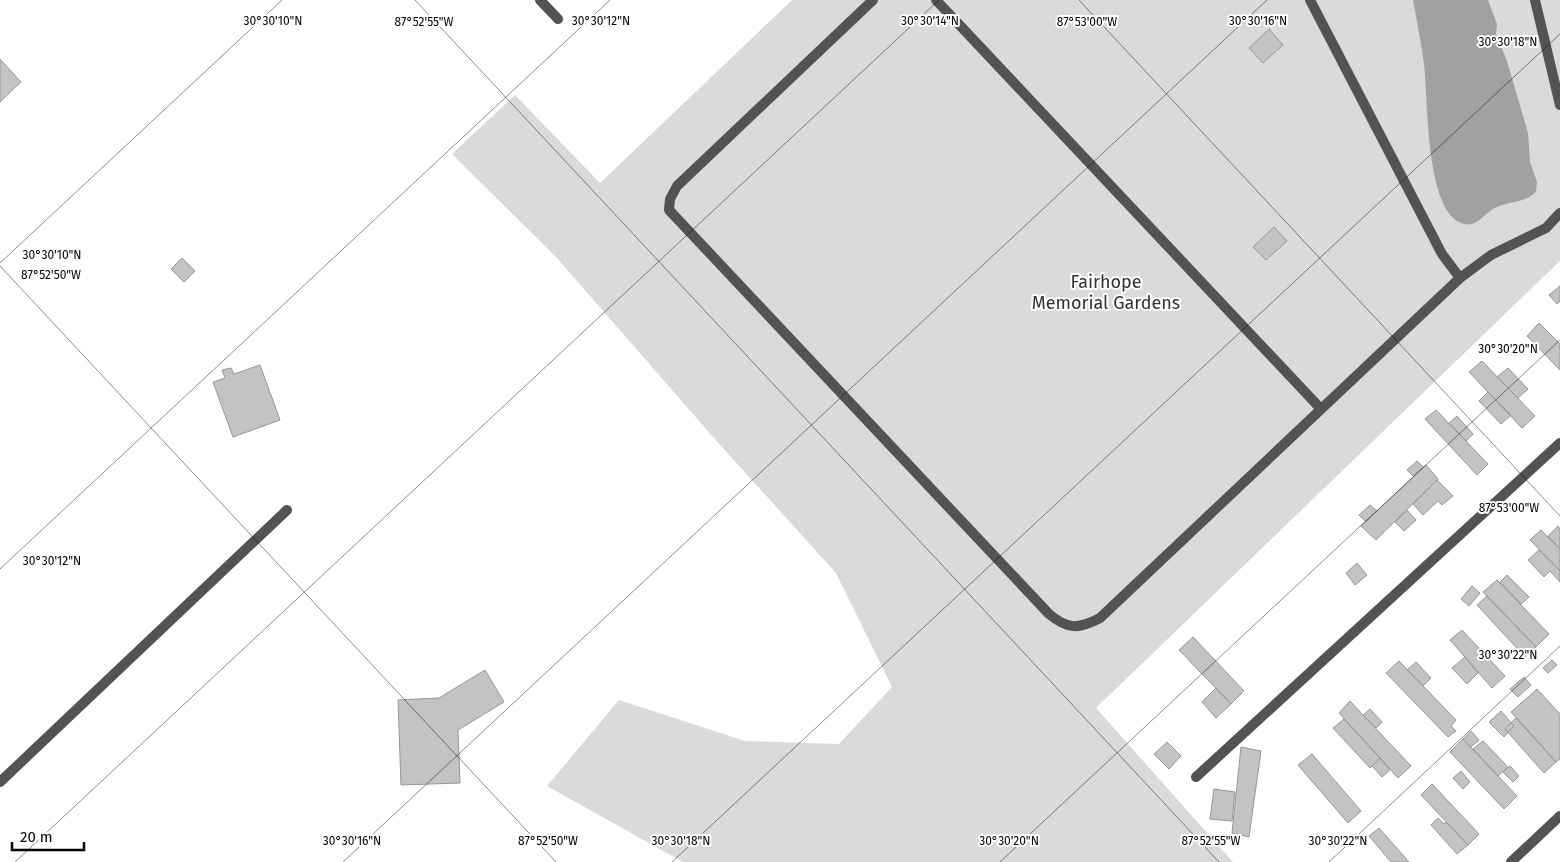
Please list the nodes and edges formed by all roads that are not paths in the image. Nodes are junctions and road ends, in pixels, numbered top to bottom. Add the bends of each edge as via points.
1 (540, 0) edge
2 (873, 0) edge
3 (936, 0) edge
4 (1310, 0) edge
5 (1535, 0) edge
6 (558, 19) dead end
7 (1560, 105) edge
8 (1560, 213) edge
9 (1460, 278) junction
10 (1321, 409) junction
11 (1560, 443) edge
12 (287, 510) dead end
13 (1196, 777) dead end
14 (0, 782) edge
15 (1560, 816) edge
16 (1510, 862) edge

1 - 6 street
2 - 10 street via 677,186 670,199 669,210 1048,614 1060,623 1082,627 1100,618
3 - 10 street
4 - 9 street via 1442,254
5 - 7 street
8 - 9 street via 1546,228 1491,255
9 - 10 street
11 - 13 street
12 - 14 street
15 - 16 street

